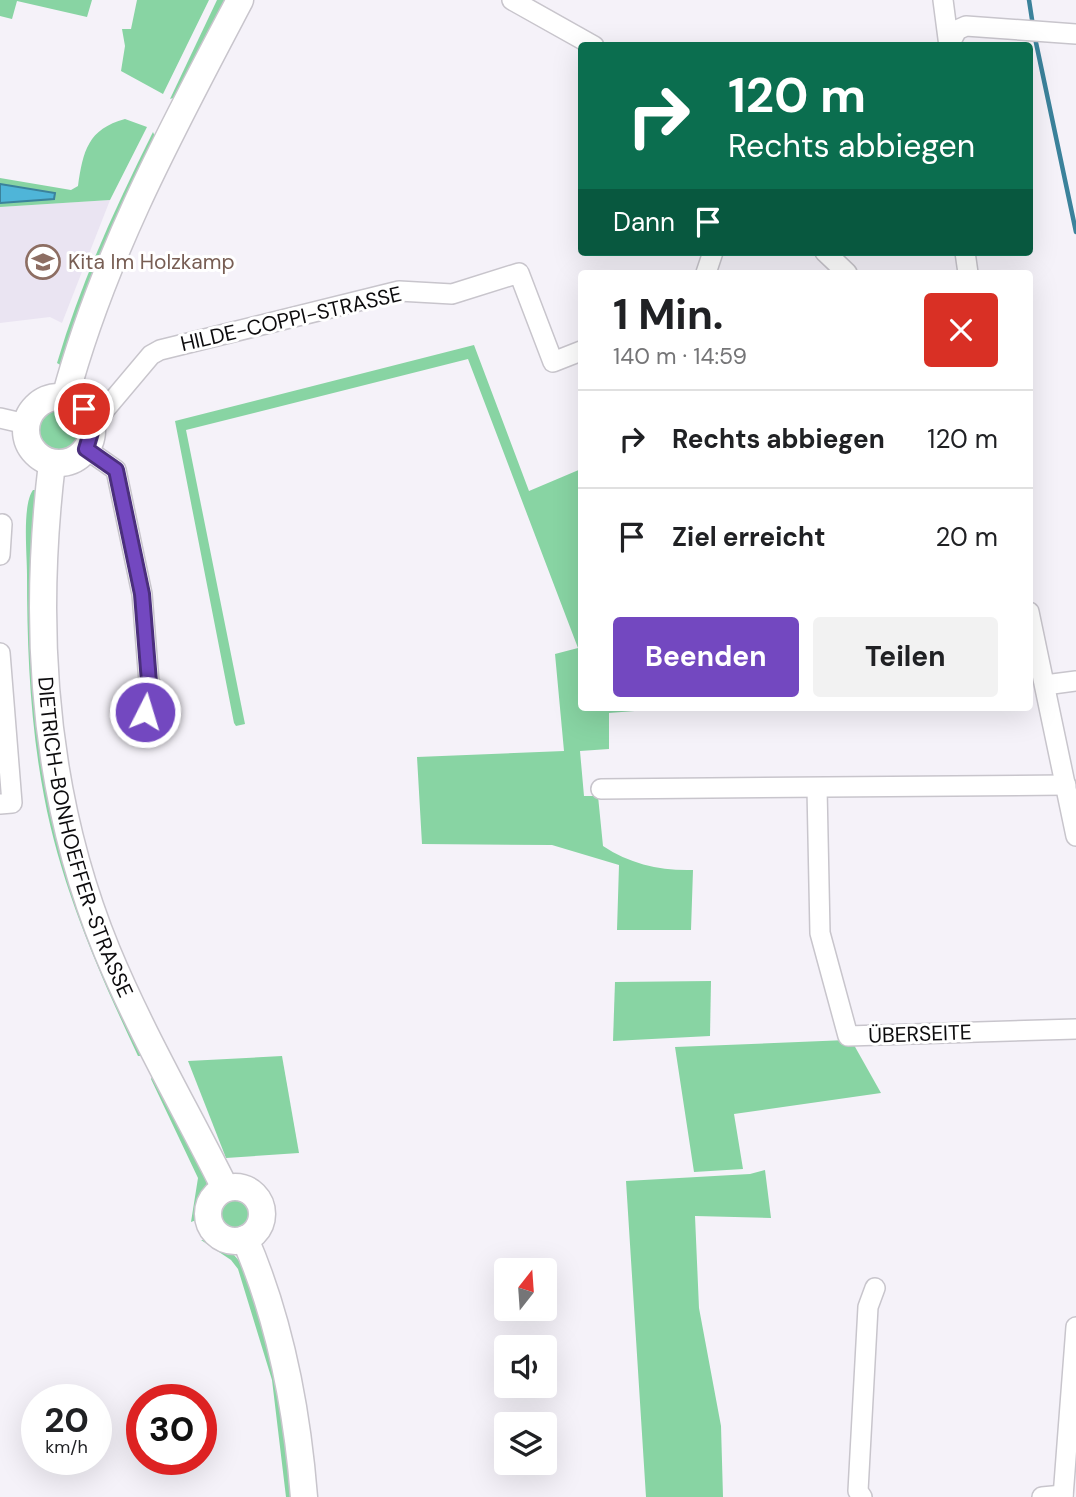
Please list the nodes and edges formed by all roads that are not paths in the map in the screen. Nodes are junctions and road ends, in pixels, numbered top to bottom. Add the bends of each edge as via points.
1 (240, 0) edge
2 (512, 0) edge
3 (943, 0) edge
4 (1076, 34) edge
5 (587, 42) edge
6 (948, 42) edge
7 (950, 42) edge
8 (829, 256) edge
9 (844, 270) edge
10 (578, 352) edge
11 (65, 398) junction
12 (0, 418) edge
13 (90, 418) junction
14 (26, 424) junction
15 (86, 449) junction
16 (52, 463) junction
17 (2, 524) dead end
18 (0, 555) edge
19 (1033, 630) edge
20 (0, 653) edge
21 (1076, 681) edge
22 (149, 682) dead end
23 (1045, 685) junction
24 (1066, 785) junction
25 (817, 788) junction
26 (601, 789) dead end
27 (0, 804) edge
28 (1076, 836) edge
29 (1076, 1029) edge
30 (225, 1188) junction
31 (245, 1239) junction
32 (875, 1288) dead end
33 (1076, 1327) edge
34 (859, 1495) edge
35 (1063, 1496) edge
36 (304, 1497) edge
37 (1042, 1497) edge

1 - 11 street via 123,229 89,314
2 - 5 street
3 - 6 street
4 - 7 street via 966,26
8 - 9 street
10 - 13 street, HILDE-COPPI-STRASSE via 553,362 519,273 452,294 399,291 165,348 151,355 103,412
11 - 13 street
11 - 14 street via 37,405
12 - 14 street
13 - 15 street via 91,439
14 - 16 street via 30,448
15 - 16 street via 71,461
15 - 22 street via 116,470 142,594
16 - 30 street, DIETRICH-BONHOEFFER-STRASSE via 42,576 42,657 64,814 81,880 112,962
17 - 18 street
19 - 23 street
20 - 27 street via 12,803
21 - 23 street
23 - 24 street
24 - 25 street
24 - 28 street
25 - 26 street
25 - 29 street, ÜBERSEITE via 819,926 848,1036
30 - 31 street via 210,1203 211,1225 225,1238
30 - 31 street via 244,1188 261,1204 261,1223
31 - 36 street via 283,1357
32 - 34 street via 868,1307
33 - 35 street
35 - 37 street

